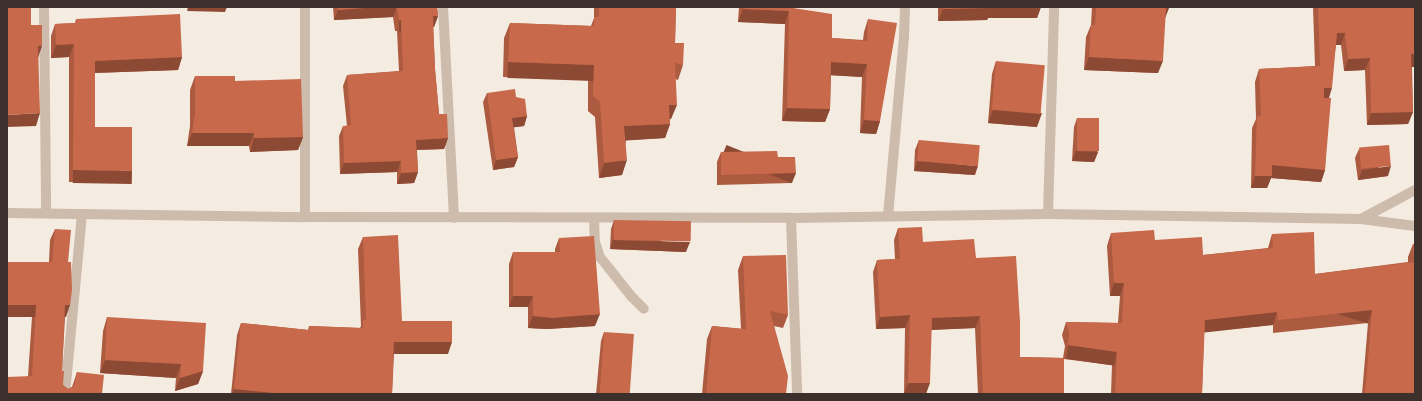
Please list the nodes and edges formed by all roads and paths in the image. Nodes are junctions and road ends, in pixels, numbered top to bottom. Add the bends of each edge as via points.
1 (44, 7) edge
2 (306, 7) edge
3 (443, 7) edge
4 (905, 7) edge
5 (1054, 7) edge
6 (1415, 190) edge
7 (46, 213) junction
8 (7, 214) edge
9 (1048, 214) junction
10 (82, 215) junction
11 (888, 216) junction
12 (305, 217) junction
13 (454, 218) junction
14 (594, 218) junction
15 (791, 218) junction
16 (1361, 219) junction
17 (1415, 226) edge
18 (644, 308) dead end
19 (65, 394) edge
20 (797, 394) edge

1 - 7 street
2 - 12 street
3 - 13 street
4 - 11 street
5 - 9 street
6 - 16 street
7 - 8 street
7 - 10 street
9 - 11 street
9 - 16 street
10 - 12 street
10 - 19 street
11 - 15 street
12 - 13 street
13 - 14 street
14 - 15 street
14 - 18 street via 595,242 600,257 631,296
15 - 20 street
16 - 17 street

